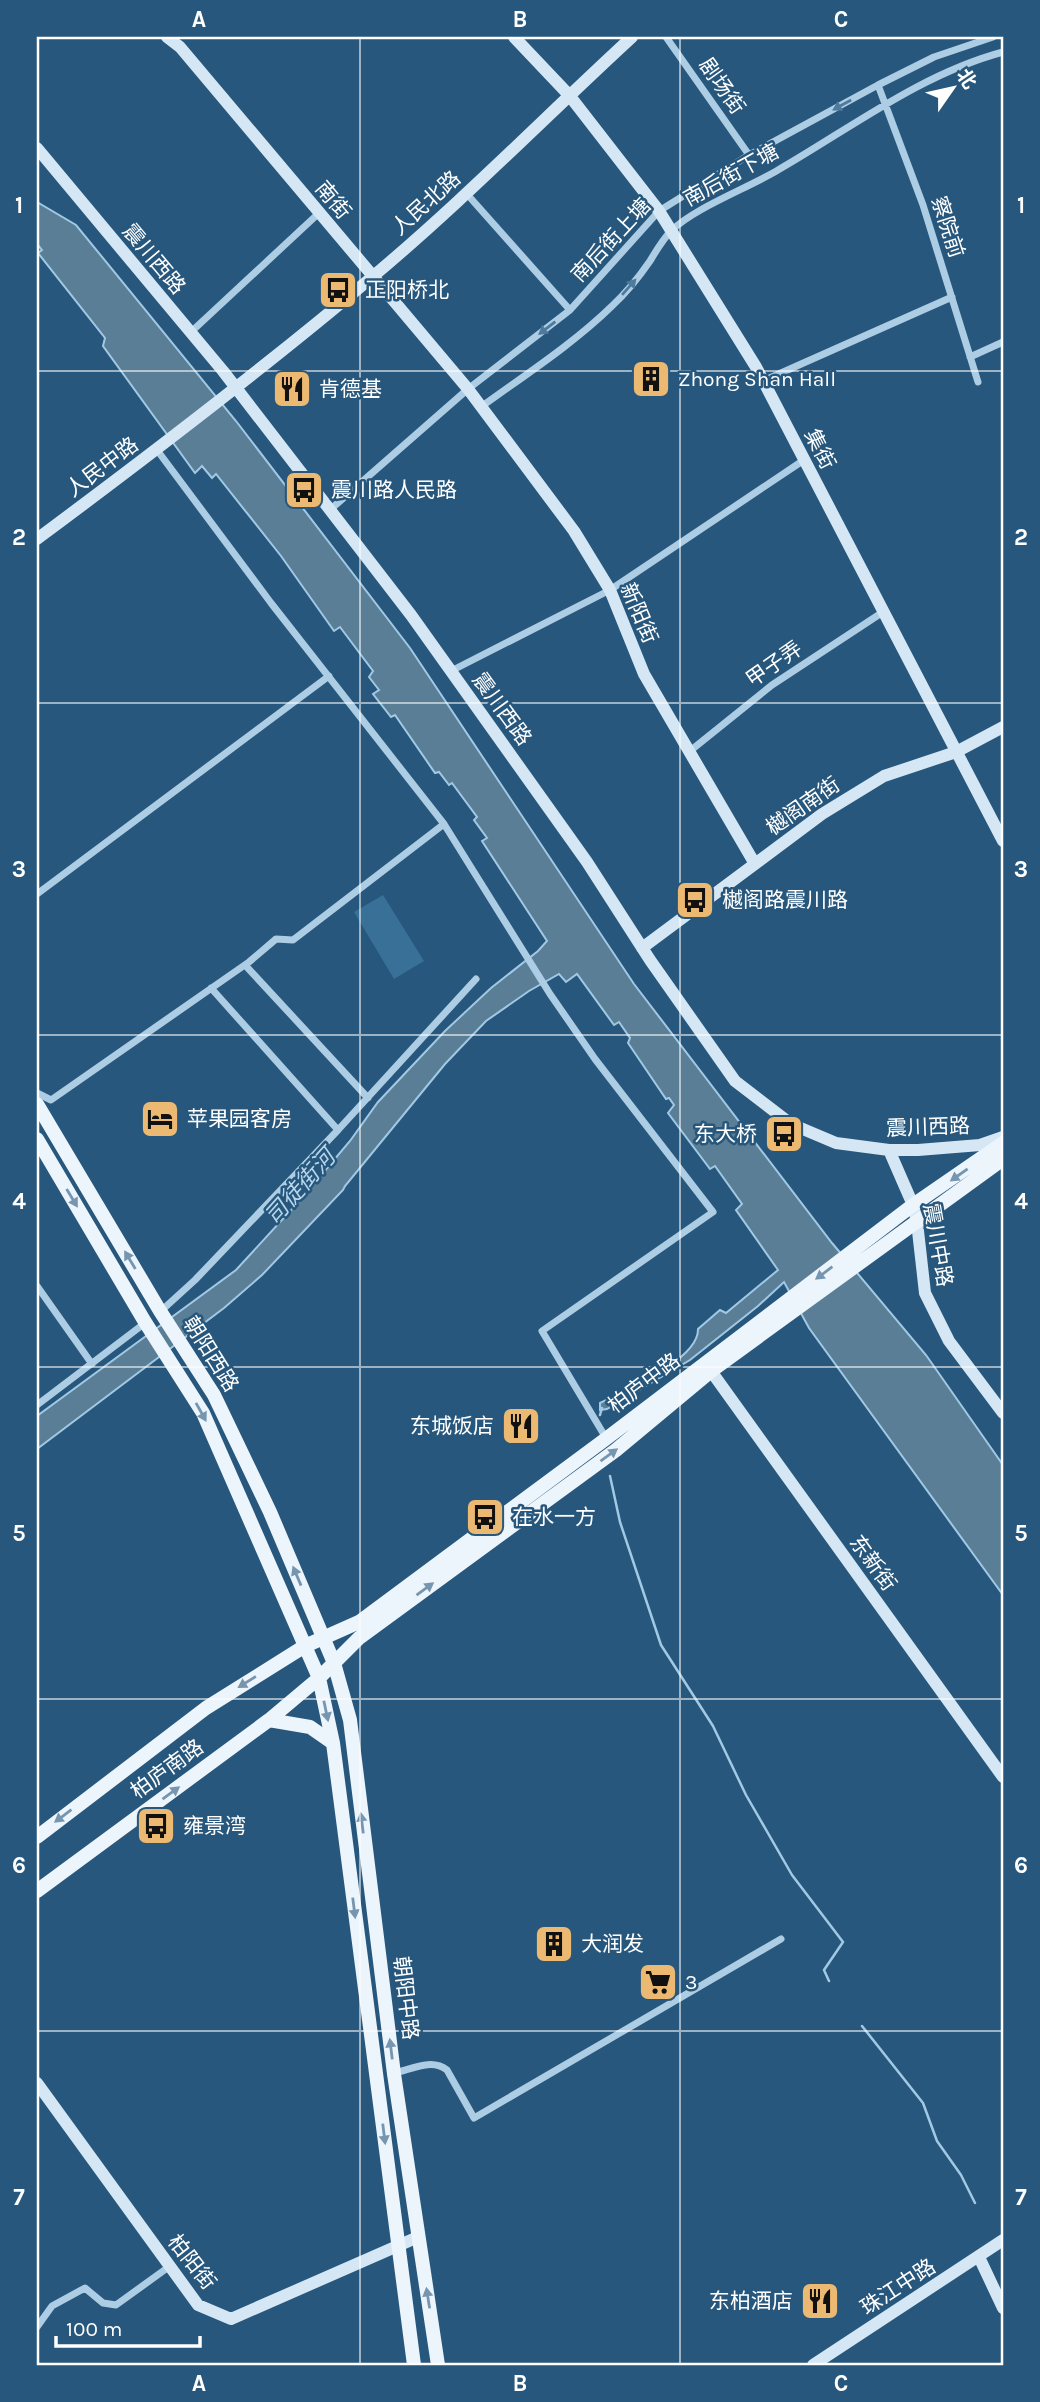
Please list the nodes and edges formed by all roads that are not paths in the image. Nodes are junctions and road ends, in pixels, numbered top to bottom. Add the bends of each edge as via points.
1 (167, 37) edge
2 (514, 37) edge
3 (632, 37) edge
4 (666, 37) edge
5 (993, 37) edge
6 (1003, 52) edge
7 (878, 85) junction
8 (569, 95) junction
9 (887, 106) junction
10 (37, 148) edge
11 (749, 155) junction
12 (466, 193) junction
13 (659, 211) junction
14 (318, 213) junction
15 (671, 230) junction
16 (372, 277) junction
17 (952, 297) junction
18 (570, 310) junction
19 (191, 332) junction
20 (1003, 342) edge
21 (970, 357) junction
22 (763, 382) junction
23 (978, 382) dead end
24 (236, 388) junction
25 (468, 389) junction
26 (481, 407) junction
27 (156, 450) junction
28 (804, 460) junction
29 (331, 509) junction
30 (37, 539) edge
31 (610, 590) junction
32 (883, 611) junction
33 (451, 671) junction
34 (328, 676) junction
35 (1003, 727) edge
36 (690, 751) junction
37 (956, 751) junction
38 (444, 824) junction
39 (1003, 841) edge
40 (755, 864) junction
41 (37, 894) edge
42 (642, 948) junction
43 (245, 965) junction
44 (477, 979) dead end
45 (211, 988) junction
46 (37, 1093) edge
47 (368, 1098) junction
48 (37, 1104) edge
49 (338, 1130) junction
50 (1003, 1137) edge
51 (37, 1139) edge
52 (1003, 1143) edge
53 (888, 1150) junction
54 (1003, 1160) edge
55 (913, 1205) junction
56 (917, 1222) junction
57 (37, 1286) edge
58 (163, 1315) junction
59 (772, 1320) junction
60 (148, 1326) junction
61 (92, 1364) junction
62 (711, 1371) junction
63 (37, 1405) edge
64 (1003, 1413) edge
65 (607, 1438) junction
66 (324, 1639) junction
67 (305, 1646) junction
68 (334, 1662) junction
69 (319, 1678) junction
70 (269, 1720) junction
71 (333, 1743) junction
72 (1003, 1777) edge
73 (37, 1837) edge
74 (37, 1891) edge
75 (781, 1939) dead end
76 (394, 2074) junction
77 (37, 2083) edge
78 (418, 2237) junction
79 (1003, 2241) edge
80 (398, 2246) junction
81 (979, 2257) junction
82 (170, 2266) junction
83 (1003, 2308) edge
84 (37, 2327) edge
85 (414, 2365) edge
86 (438, 2365) edge
87 (813, 2365) edge

1 - 14 street, 南街
2 - 8 street, 集街
3 - 8 street, 人民北路
4 - 11 street, 剧场街
5 - 7 street, 南后街上塘 via 934,57
6 - 9 street, 南后街下塘 via 969,62
7 - 9 street, 察院前
7 -> 11 street, 南后街上塘
8 - 12 street, 人民北路
8 - 13 street, 集街
9 - 15 street, 南后街下塘
9 - 17 street, 察院前
10 - 19 street, 震川西路
11 - 13 street, 南后街上塘
12 - 16 street, 人民北路
12 - 18 street
13 - 15 street, 集街
13 - 18 street, 南后街上塘
14 - 16 street, 南街
14 - 19 street
15 - 22 street, 集街
26 -> 15 street, 南后街下塘 via 593,324 641,274
16 - 24 street, 人民北路
16 - 25 street, 南街
17 - 21 street, 察院前
17 - 22 street
18 -> 25 street, 南后街上塘
19 - 24 street, 震川西路
20 - 21 street
21 - 23 street, 察院前
22 - 28 street, 集街
24 - 27 street, 人民中路
24 - 29 street, 震川西路
25 - 26 street, 新阳街
25 - 29 street, 南后街上塘
26 - 31 street, 新阳街 via 574,531
27 - 30 street, 人民中路
27 - 34 street
28 - 31 street
28 - 32 street, 集街
29 - 33 street, 震川西路
31 - 33 street
31 - 36 street, 新阳街 via 644,674
32 - 36 street, 甲子弄 via 772,685
32 - 37 street, 集街
33 - 42 street, 震川西路 via 587,862
34 - 38 street
34 - 41 street
35 - 37 street, 樾阁南街
36 - 40 street, 新阳街
37 - 39 street, 集街
37 - 40 street, 樾阁南街 via 884,776 822,814
38 - 43 street via 292,940 276,939
38 - 65 street via 595,1059 713,1212 542,1331
40 - 42 street, 樾阁南街
42 - 53 street, 震川西路 via 735,1081 791,1124 836,1143
43 - 45 street
43 - 47 street
44 - 47 street
45 - 46 street via 51,1100
45 - 49 street
47 - 49 street
58 -> 48 main road, 朝阳西路
49 - 58 street
50 - 53 street, 震川西路 via 980,1145
51 -> 60 main road, 朝阳西路
52 -> 55 main road, 柏庐中路
53 - 55 street, 震川中路
54 - 56 main road, 柏庐中路
55 - 56 street, 震川中路
55 -> 59 main road, 柏庐中路
56 - 59 main road, 柏庐中路
56 - 64 street, 震川中路 via 925,1293 949,1341
57 - 61 street
66 -> 58 main road, 朝阳西路 via 214,1395
59 - 62 main road, 柏庐中路
59 - 65 main road, 柏庐中路
60 - 61 street
60 -> 67 main road, 朝阳西路 via 203,1413
61 - 63 street
68 -> 62 main road, 柏庐中路 via 359,1637 616,1450
62 - 72 street, 东新街
65 - 66 main road, 柏庐中路 via 359,1622
66 - 67 main road, 柏庐中路
66 - 68 main road, 朝阳中路
67 - 69 main road, 朝阳中路
67 -> 73 main road, 柏庐南路 via 206,1708
68 - 69 main road, 柏庐中路
76 -> 68 main road, 朝阳中路 via 350,1720
69 - 70 main road, 柏庐南路
69 -> 71 main road, 朝阳中路
70 - 71 main road via 310,1727
74 -> 70 main road, 柏庐南路
71 -> 80 main road, 朝阳中路
75 - 76 street via 474,2118 441,2065 432,2063
76 - 78 main road, 朝阳中路
77 - 82 street, 柏阳街
78 - 80 street, 柏阳街
86 -> 78 main road, 朝阳中路
79 - 81 street, 珠江中路
80 - 82 street, 柏阳街 via 231,2319 198,2305
80 - 85 main road, 朝阳中路
81 - 83 street
81 - 87 street, 珠江中路
82 - 84 street via 116,2305 103,2303 85,2288 52,2306

